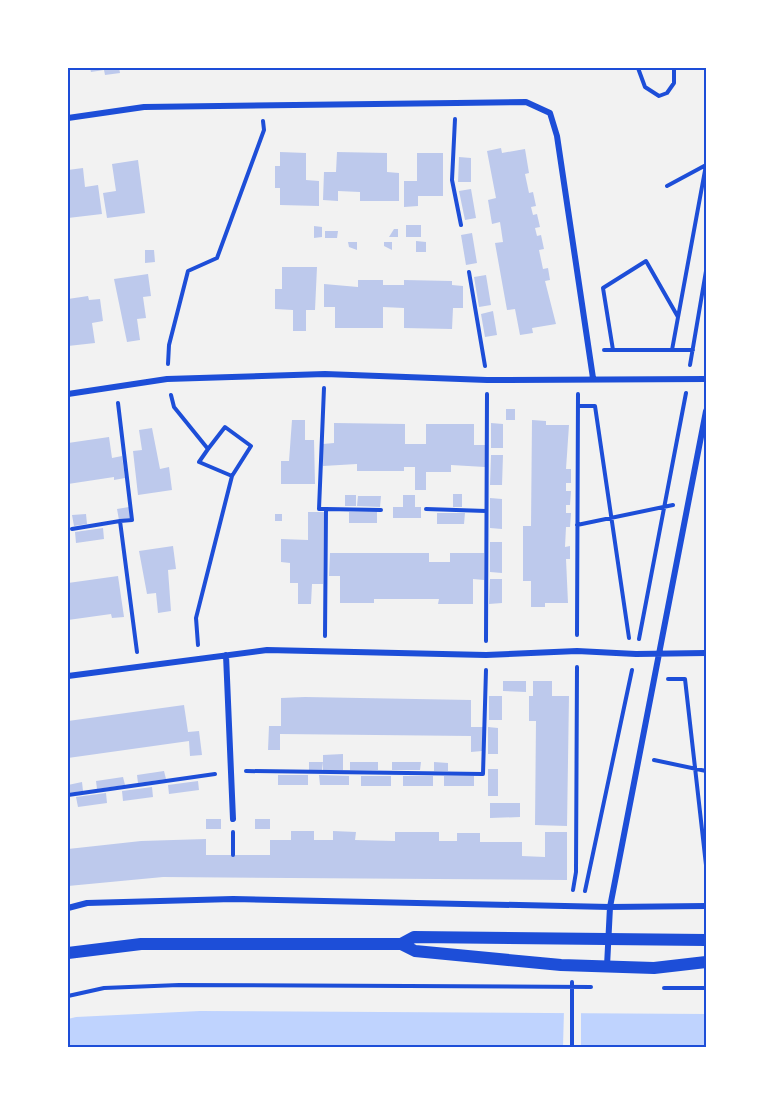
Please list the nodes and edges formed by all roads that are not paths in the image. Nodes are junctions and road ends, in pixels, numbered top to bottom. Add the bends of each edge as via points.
1 (68, 118) edge
2 (593, 378) junction
3 (706, 379) edge
4 (68, 394) edge
5 (706, 411) edge
6 (661, 652) junction
7 (706, 653) edge
8 (226, 655) junction
9 (68, 676) edge
10 (233, 819) dead end
11 (706, 906) edge
12 (610, 907) junction
13 (68, 908) edge
14 (608, 939) junction
15 (706, 940) edge
16 (401, 944) junction
17 (68, 953) edge
18 (706, 962) edge
19 (607, 966) junction

1 - 2 street via 144,107 526,102 550,113 557,136
2 - 3 street
2 - 4 street via 487,380 325,374 167,379
5 - 6 street
6 - 7 street
6 - 8 street via 486,655 267,650
6 - 12 street
8 - 9 street
8 - 10 street
11 - 12 street
12 - 13 street via 233,899 87,903
12 - 14 street
14 - 15 main road
14 - 16 main road via 414,937
14 - 19 street
16 - 17 main road via 141,944
16 - 19 main road via 415,951 516,962
18 - 19 main road via 654,968

